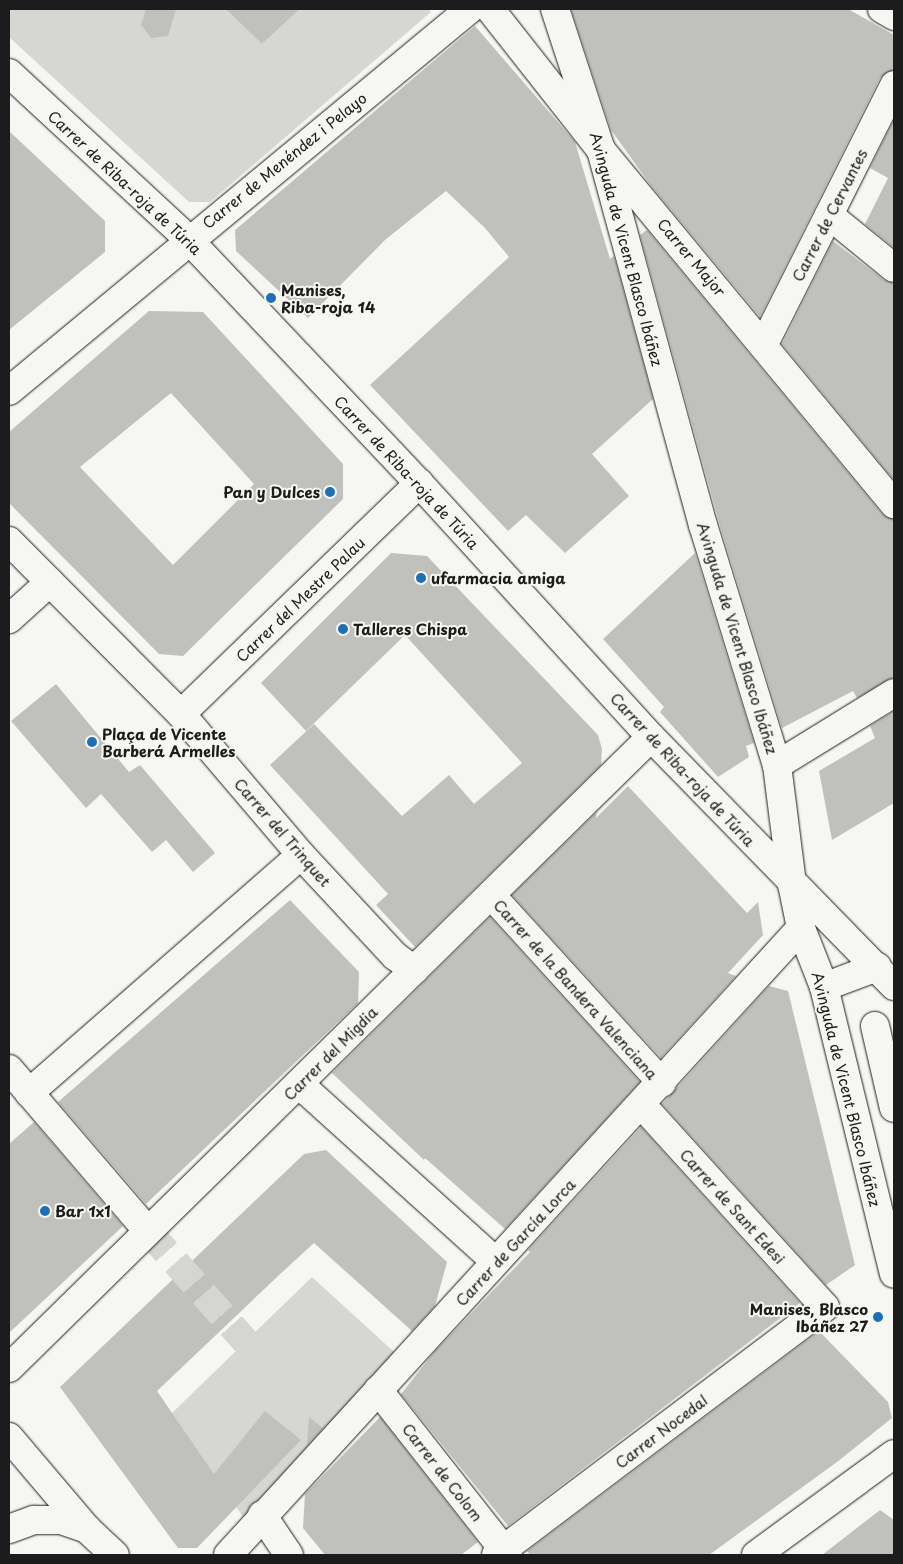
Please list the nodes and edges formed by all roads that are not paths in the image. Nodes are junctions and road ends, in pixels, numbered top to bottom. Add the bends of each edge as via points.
1 (470, 9) edge
2 (490, 9) edge
3 (555, 9) edge
4 (882, 9) edge
5 (894, 16) edge
6 (9, 73) edge
7 (894, 85) edge
8 (602, 150) junction
9 (829, 215) junction
10 (188, 239) junction
11 (894, 268) edge
12 (764, 344) junction
13 (9, 391) edge
14 (419, 483) junction
15 (894, 504) edge
16 (9, 541) edge
17 (50, 582) junction
18 (9, 619) edge
19 (894, 693) edge
20 (181, 714) junction
21 (651, 737) junction
22 (777, 765) junction
23 (301, 855) junction
24 (792, 884) junction
25 (491, 896) junction
26 (801, 928) junction
27 (414, 970) junction
28 (886, 976) edge
29 (824, 987) junction
30 (875, 1026) dead end
31 (9, 1069) edge
32 (302, 1081) junction
33 (662, 1083) junction
34 (29, 1093) junction
35 (642, 1105) junction
36 (894, 1108) edge
37 (148, 1232) junction
38 (496, 1262) junction
39 (894, 1274) edge
40 (825, 1307) joint
41 (9, 1368) edge
42 (378, 1390) junction
43 (9, 1437) edge
44 (894, 1454) edge
45 (262, 1515) junction
46 (9, 1529) edge
47 (87, 1529) junction
48 (502, 1553) edge
49 (115, 1555) edge
50 (228, 1555) edge
51 (289, 1555) edge
52 (756, 1555) edge

1 - 10 street, Carrer de Menéndez i Pelayo
2 - 8 street, Carrer Major
3 - 8 street, Avinguda de Vicent Blasco Ibáñez
4 - 5 street
6 - 10 street, Carrer de Riba-roja de Túria
7 - 9 street, Carrer de Cervantes
8 - 12 street, Carrer Major
8 - 22 street, Avinguda de Vicent Blasco Ibáñez via 703,525
9 - 11 street
9 - 12 street, Carrer de Cervantes
10 - 13 street, Carrer de Menéndez i Pelayo
10 - 14 street, Carrer de Riba-roja de Túria
12 - 15 street, Carrer Major
14 - 20 street, Carrer del Mestre Palau
14 - 21 street, Carrer de Riba-roja de Túria
16 - 17 street, Carrer del Trinquet
17 - 18 street
17 - 20 street, Carrer del Trinquet
19 - 22 street
20 - 23 street, Carrer del Trinquet
21 - 24 street, Carrer de Riba-roja de Túria
21 - 25 street, Carrer del Migdia
22 - 24 street, Avinguda de Vicent Blasco Ibáñez
23 - 27 street, Carrer del Trinquet via 395,956
23 - 34 street
24 - 26 street, Avinguda de Vicent Blasco Ibáñez
24 - 28 street, Carrer de Riba-roja de Túria
25 - 27 street, Carrer del Migdia
25 - 33 street, Carrer de la Bandera Valenciana
26 - 29 street, Avinguda de Vicent Blasco Ibáñez
26 - 33 street, Carrer de García Lorca
27 - 32 street, Carrer del Migdia
28 - 29 street
29 - 39 street, Avinguda de Vicent Blasco Ibáñez
30 - 36 street
31 - 34 street
32 - 37 street, Carrer del Migdia
32 - 38 street via 308,1092
33 - 35 street, Carrer de García Lorca
34 - 37 street
35 - 38 street, Carrer de García Lorca
35 - 40 street, Carrer de Sant Edesi
37 - 41 street, Carrer del Migdia
38 - 42 street, Carrer de García Lorca
40 - 48 street, Carrer Nocedal
42 - 45 street, Carrer de García Lorca
42 - 48 street, Carrer de Colom
43 - 47 street
44 - 52 street
45 - 50 street, Carrer de García Lorca
45 - 51 street
46 - 47 street via 34,1520 61,1520
47 - 49 street

